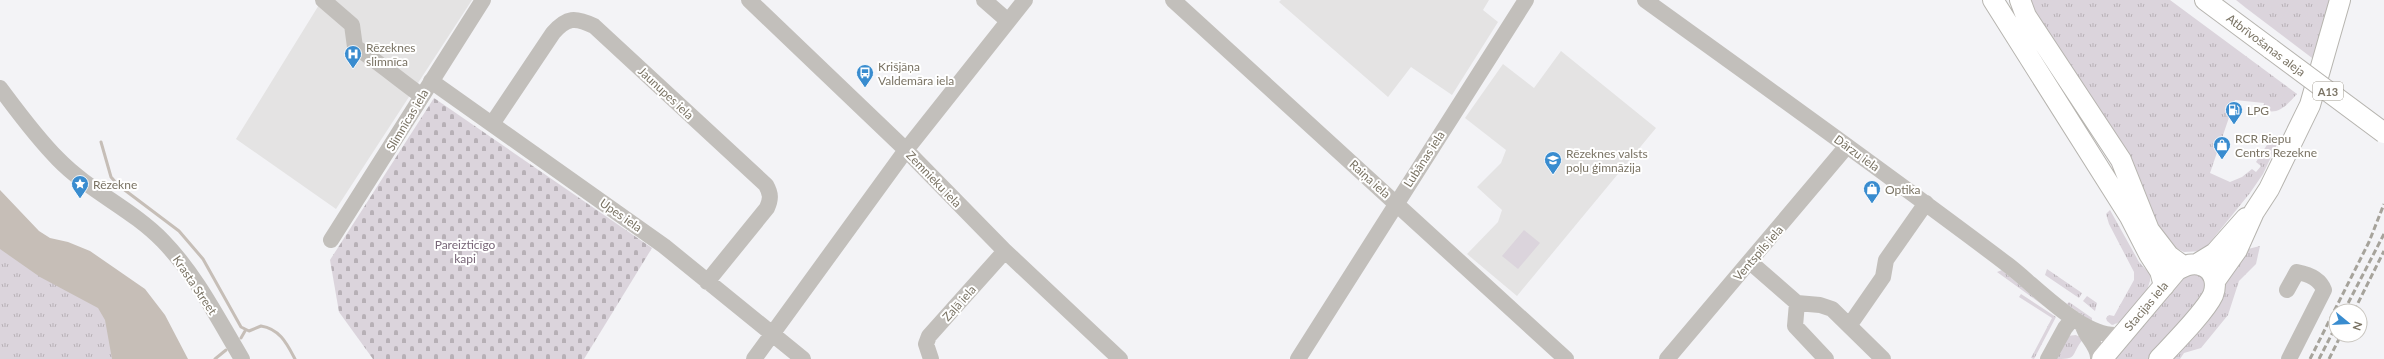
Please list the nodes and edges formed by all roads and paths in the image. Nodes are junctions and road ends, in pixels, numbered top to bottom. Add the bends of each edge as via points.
1 (323, 0) edge
2 (483, 0) edge
3 (749, 0) edge
4 (984, 0) edge
5 (1026, 0) edge
6 (1173, 0) edge
7 (1526, 0) edge
8 (1645, 0) edge
9 (1993, 0) edge
10 (2020, 0) edge
11 (2192, 0) edge
12 (2205, 0) edge
13 (2213, 0) edge
14 (2340, 0) edge
15 (2228, 17) junction
16 (1008, 21) junction
17 (431, 81) junction
18 (0, 88) edge
19 (422, 96) junction
20 (492, 124) junction
21 (2384, 133) edge
22 (1848, 146) junction
23 (906, 150) junction
24 (1396, 203) junction
25 (1926, 203) junction
26 (2254, 212) junction
27 (330, 240) dead end
28 (1005, 251) junction
29 (1750, 262) junction
30 (2190, 265) junction
31 (2215, 281) junction
32 (707, 282) junction
33 (2164, 286) junction
34 (2287, 290) dead end
35 (1797, 303) junction
36 (2078, 322) junction
37 (1849, 326) junction
38 (771, 334) junction
39 (2123, 334) junction
40 (242, 359) edge
41 (754, 359) edge
42 (803, 359) edge
43 (931, 359) edge
44 (1120, 359) edge
45 (1298, 359) edge
46 (1566, 359) edge
47 (1667, 359) edge
48 (1826, 359) edge
49 (1882, 359) edge
50 (2048, 359) edge
51 (2098, 359) edge
52 (2102, 359) edge
53 (2159, 359) edge
54 (2289, 359) edge

1 - 19 street via 352,25 355,47 381,63 405,86
2 - 17 street, Slimnīcas iela
3 - 23 street, Zemnieku iela
4 - 16 street
5 - 16 street
6 - 24 street, Raiņa iela
7 - 24 street, Lubānas iela
8 - 22 street, Dārzu iela
9 - 33 main road via 2130,217 2160,271
10 - 30 main road via 2026,16 2121,160 2149,230 2169,256
11 - 15 main road
12 - 15 main road, Atbrīvošanas aleja / A13
13 - 15 main road
14 - 26 main road, Stacijas iela via 2315,91 2295,139
15 - 21 main road, Atbrīvošanas aleja / A13, bridge
16 - 23 street
17 - 19 street, Slimnīcas iela
17 - 20 street, Upes iela
18 - 40 street, Krasta Street via 58,159 164,242 187,269
19 - 27 street, Slimnīcas iela
20 - 32 street, Upes iela via 664,246
20 - 32 street, Jaunupes iela via 562,22 580,19 594,26 766,185 770,192 768,208
22 - 25 street, Dārzu iela
22 - 29 street, Ventspils iela
23 - 28 street, Zemnieku iela
23 - 38 street
24 - 45 street, Lubānas iela
24 - 46 street, Raiņa iela
25 - 36 street, Dārzu iela via 2028,280
25 - 37 street via 1886,260 1883,277
26 - 30 main road, Stacijas iela via 2237,226 2215,253
26 - 31 main road, Stacijas iela via 2237,250
28 - 43 street, Zaļā iela via 929,336 926,344
28 - 44 street, Zemnieku iela
29 - 35 street
29 - 47 street, Ventspils iela
30 - 31 main road via 2205,266
30 - 33 main road, Stacijas iela
31 - 53 main road, Stacijas iela via 2215,289 2209,301
32 - 38 street, Upes iela
33 - 39 main road, Stacijas iela
34 - 54 street via 2297,272 2312,277 2324,290
35 - 37 street via 1832,309
35 - 48 street via 1795,326
36 - 39 street, Dārzu iela via 2108,335
36 - 50 street via 2065,328
36 - 51 street, Dārzu iela via 2097,351
37 - 49 street
38 - 41 street
38 - 42 street, Upes iela
39 - 52 main road, Stacijas iela

